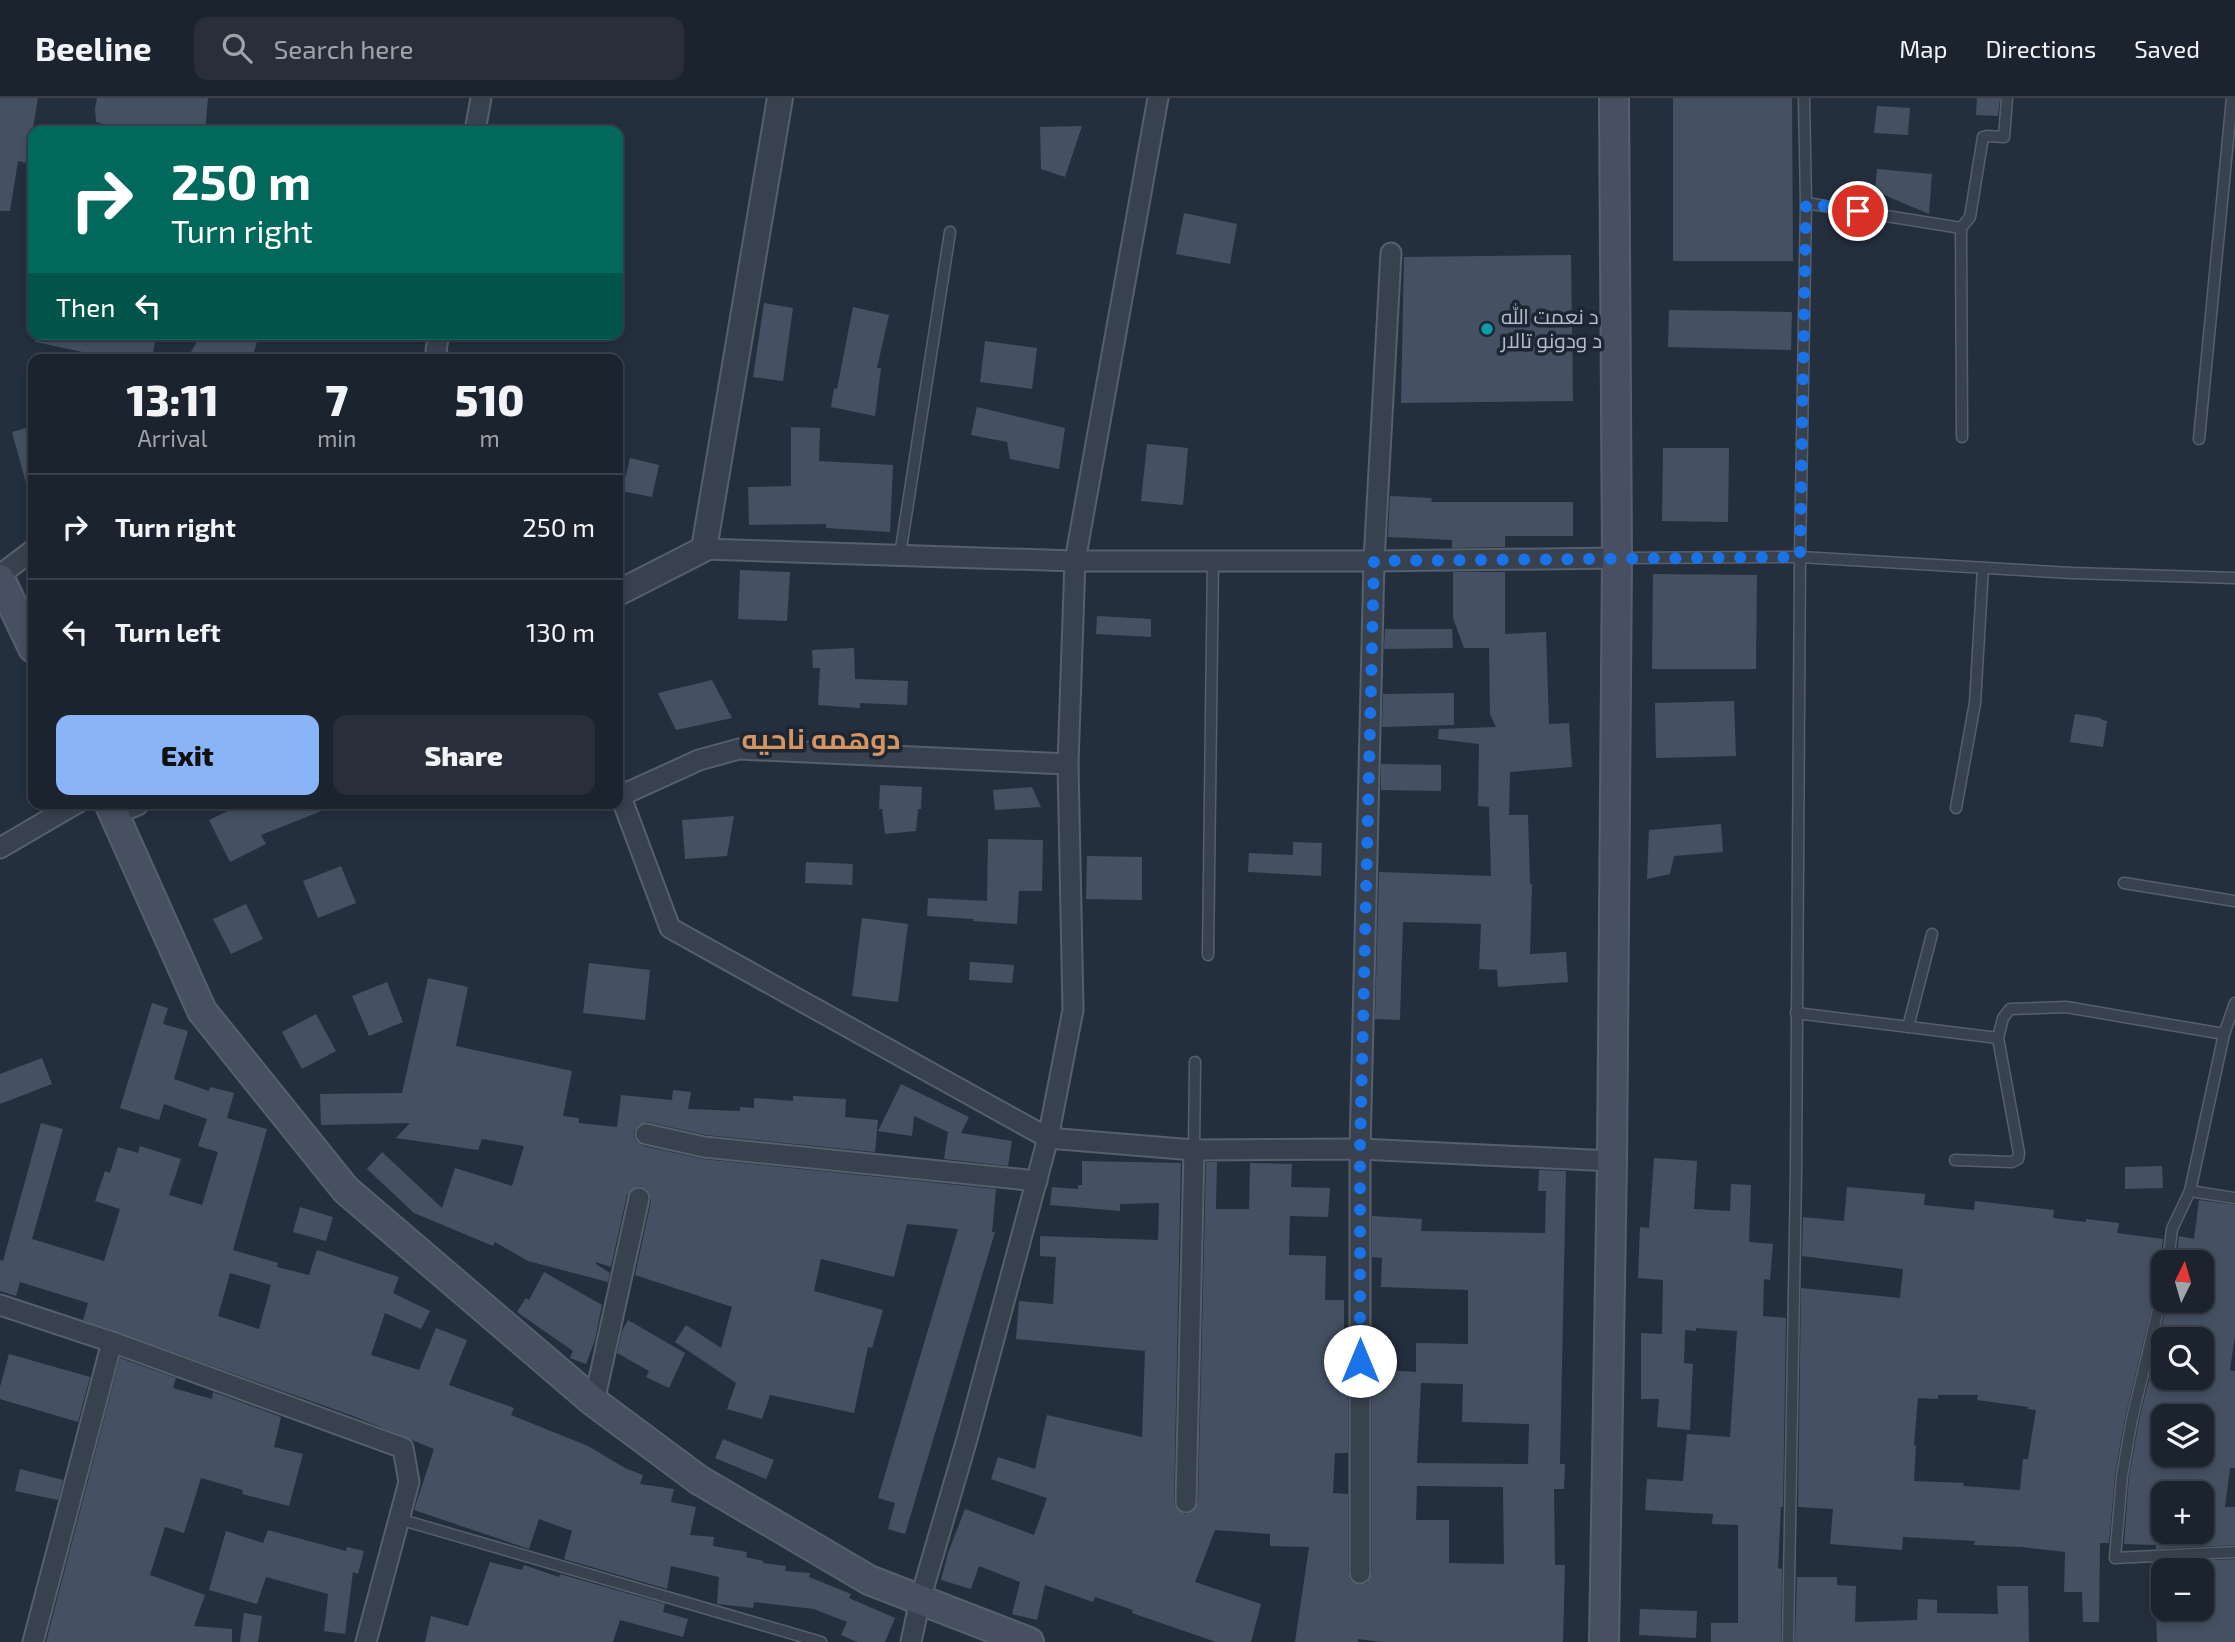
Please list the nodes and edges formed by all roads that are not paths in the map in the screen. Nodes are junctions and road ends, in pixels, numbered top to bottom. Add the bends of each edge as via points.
1 (481, 98) edge
2 (780, 98) edge
3 (1158, 98) edge
4 (1614, 98) edge
5 (1804, 98) edge
6 (2007, 98) edge
7 (2232, 98) edge
8 (476, 126) edge
9 (1806, 203) junction
10 (1961, 228) junction
11 (950, 232) dead end
12 (1391, 253) dead end
13 (1962, 437) dead end
14 (2199, 439) dead end
15 (704, 549) junction
16 (28, 554) edge
17 (900, 555) junction
18 (1800, 557) junction
19 (1617, 558) junction
20 (1213, 560) junction
21 (1075, 561) junction
22 (1374, 561) junction
23 (1983, 568) junction
24 (0, 577) edge
25 (2235, 578) edge
26 (623, 590) edge
27 (28, 637) edge
28 (1068, 764) junction
29 (623, 791) edge
30 (623, 804) edge
31 (1956, 808) dead end
32 (66, 809) edge
33 (121, 809) edge
34 (0, 848) edge
35 (2124, 883) dead end
36 (2235, 901) edge
37 (1932, 933) dead end
38 (1208, 955) dead end
39 (2235, 1003) edge
40 (1796, 1013) junction
41 (1908, 1027) junction
42 (2224, 1034) junction
43 (1998, 1038) junction
44 (1195, 1062) dead end
45 (646, 1134) dead end
46 (1048, 1139) junction
47 (1360, 1149) junction
48 (1194, 1150) junction
49 (1955, 1160) dead end
50 (1612, 1161) junction
51 (1037, 1181) junction
52 (2190, 1191) junction
53 (639, 1198) dead end
54 (2235, 1198) edge
55 (2169, 1250) edge
56 (0, 1305) edge
57 (2157, 1313) edge
58 (112, 1342) junction
59 (594, 1402) junction
60 (1186, 1502) dead end
61 (399, 1519) junction
62 (2235, 1552) edge
63 (1360, 1573) dead end
64 (920, 1600) junction
65 (33, 1642) edge
66 (366, 1642) edge
67 (821, 1642) edge
68 (911, 1642) edge
69 (1029, 1642) edge
70 (1605, 1642) edge
71 (1788, 1642) edge

1 - 8 street
2 - 15 street
3 - 21 street
4 - 19 main road
5 - 9 lane
6 - 10 lane via 2004,137 1983,137 1970,217
7 - 14 lane
9 - 10 lane
9 - 18 lane
10 - 13 lane
11 - 17 lane
12 - 22 street
15 - 17 street
15 - 26 street
16 - 24 street
17 - 21 street
18 - 19 lane
18 - 23 lane
18 - 40 lane
19 - 22 street
19 - 50 main road
20 - 21 street
20 - 22 street
20 - 38 lane
21 - 28 street
22 - 47 street
23 - 25 lane
23 - 31 lane via 1975,703
24 - 27 main road
28 - 29 street via 739,749
28 - 46 street via 1073,1010
30 - 46 street via 670,928
32 - 34 street
33 - 59 main road via 202,1010 346,1190
35 - 36 lane
37 - 41 lane
39 - 42 lane
40 - 41 lane
40 - 71 lane
41 - 43 lane
42 - 43 lane via 2066,1007 2019,1007 2003,1018
42 - 52 lane
43 - 49 lane via 2018,1159 2012,1163
44 - 48 lane
45 - 51 street via 704,1147
46 - 48 street
46 - 51 street
47 - 48 street
47 - 50 street
47 - 63 street
48 - 60 street
50 - 70 main road
51 - 64 street
52 - 54 lane
52 - 55 lane via 2172,1229
53 - 59 street
56 - 58 street
57 - 62 lane via 2122,1476 2115,1558
58 - 61 street via 403,1448 409,1482
58 - 65 street
59 - 64 main road via 710,1487 869,1580
61 - 66 street
61 - 67 lane
64 - 68 street
64 - 69 main road

